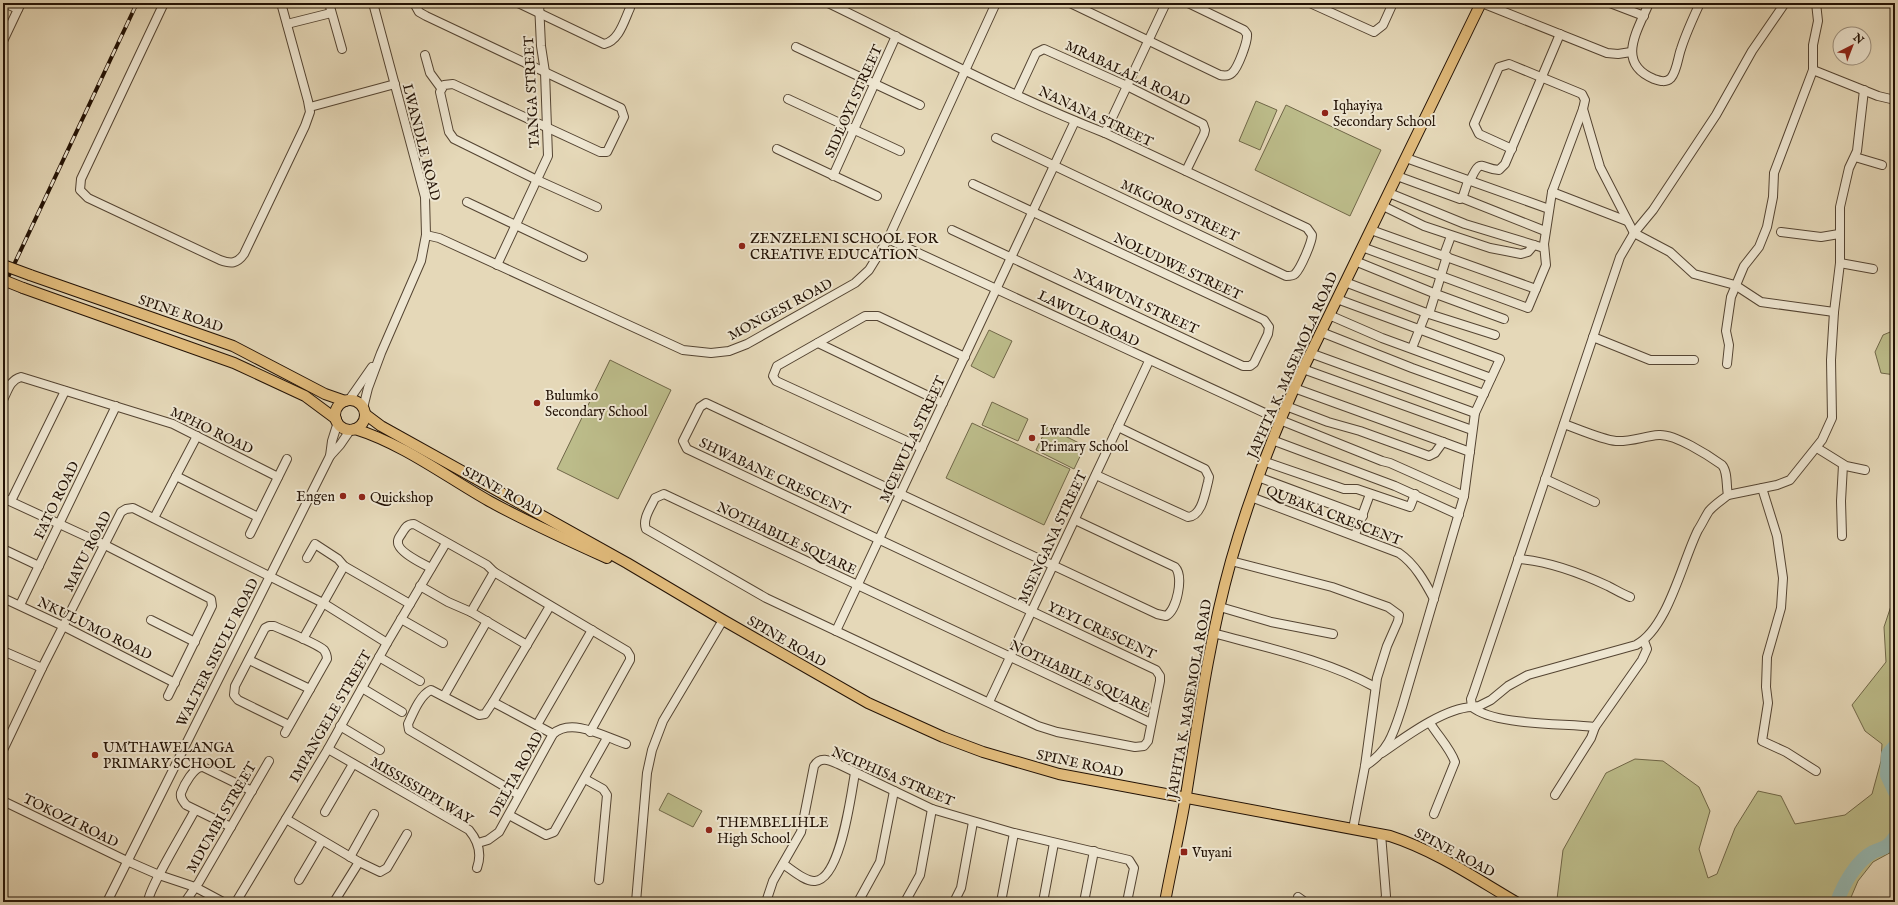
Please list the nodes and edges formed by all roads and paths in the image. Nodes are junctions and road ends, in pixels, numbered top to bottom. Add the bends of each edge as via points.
1 (4, 3) edge
2 (164, 3) edge
3 (281, 3) edge
4 (329, 3) edge
5 (373, 3) edge
6 (414, 3) edge
7 (518, 3) edge
8 (540, 3) edge
9 (630, 3) edge
10 (828, 3) edge
11 (996, 3) edge
12 (1070, 3) edge
13 (1166, 3) edge
14 (1188, 3) edge
15 (1310, 3) edge
16 (1393, 3) edge
17 (1481, 3) edge
18 (1610, 3) edge
19 (1649, 3) edge
20 (1700, 3) edge
21 (1785, 3) edge
22 (1816, 3) edge
23 (19, 6) edge
24 (331, 13) junction
25 (540, 13) junction
26 (1644, 16) junction
27 (287, 24) junction
28 (1560, 34) junction
29 (896, 36) junction
30 (1148, 40) junction
31 (3, 41) edge
32 (796, 47) dead end
33 (342, 49) dead end
34 (1631, 52) junction
35 (425, 55) dead end
36 (965, 70) junction
37 (1813, 70) junction
38 (545, 72) junction
39 (1542, 77) junction
40 (395, 84) junction
41 (874, 84) junction
42 (1127, 86) junction
43 (441, 88) junction
44 (1864, 90) junction
45 (1017, 94) junction
46 (788, 99) dead end
47 (1895, 100) edge
48 (920, 105) dead end
49 (310, 107) junction
50 (1583, 109) junction
51 (1075, 121) junction
52 (547, 128) junction
53 (854, 129) junction
54 (1105, 133) junction
55 (996, 138) dead end
56 (777, 149) dead end
57 (1512, 149) junction
58 (900, 151) dead end
59 (1855, 157) junction
60 (1406, 158) junction
61 (1054, 165) junction
62 (1882, 165) dead end
63 (1186, 172) junction
64 (833, 176) junction
65 (1397, 176) junction
66 (537, 180) junction
67 (1469, 181) junction
68 (974, 184) dead end
69 (1552, 192) junction
70 (1389, 193) junction
71 (877, 196) dead end
72 (1462, 198) junction
73 (467, 202) dead end
74 (1383, 206) junction
75 (597, 207) dead end
76 (1549, 209) junction
77 (1032, 212) junction
78 (1627, 221) junction
79 (516, 225) junction
80 (952, 230) dead end
81 (1371, 230) junction
82 (1545, 231) junction
83 (1781, 232) dead end
84 (1634, 233) junction
85 (1839, 234) junction
86 (426, 235) junction
87 (1451, 236) junction
88 (888, 240) junction
89 (1534, 245) junction
90 (1362, 247) junction
91 (1544, 248) junction
92 (1446, 256) junction
93 (583, 257) dead end
94 (1011, 257) junction
95 (1355, 261) junction
96 (1840, 263) junction
97 (3, 265) edge
98 (497, 265) junction
99 (1873, 269) dead end
100 (1294, 275) joint
101 (1441, 276) junction
102 (3, 280) edge
103 (1345, 282) junction
104 (1735, 285) junction
105 (996, 288) junction
106 (1536, 289) junction
107 (1436, 294) junction
108 (1337, 299) junction
109 (1834, 312) junction
110 (1427, 314) junction
111 (1328, 315) junction
112 (1504, 319) dead end
113 (1420, 330) junction
114 (1321, 332) junction
115 (1495, 335) dead end
116 (1593, 337) junction
117 (818, 343) junction
118 (1412, 348) junction
119 (381, 353) junction
120 (1310, 353) junction
121 (965, 357) junction
122 (1694, 360) dead end
123 (1149, 361) junction
124 (1727, 364) dead end
125 (1250, 366) joint
126 (1303, 369) junction
127 (1491, 378) junction
128 (1294, 388) junction
129 (65, 390) junction
130 (1484, 394) junction
131 (3, 400) edge
132 (347, 400) junction
133 (943, 403) junction
134 (116, 406) junction
135 (1286, 406) junction
136 (364, 411) junction
137 (1475, 413) junction
138 (1280, 420) junction
139 (337, 421) junction
140 (1564, 424) junction
141 (1118, 427) junction
142 (353, 429) junction
143 (1472, 430) junction
144 (197, 436) junction
145 (1272, 440) junction
146 (1444, 442) junction
147 (922, 448) junction
148 (1817, 448) junction
149 (1470, 452) junction
150 (330, 456) junction
151 (287, 459) dead end
152 (1263, 461) junction
153 (1844, 465) junction
154 (1865, 470) dead end
155 (1096, 475) junction
156 (176, 476) junction
157 (278, 477) junction
158 (1258, 477) junction
159 (1545, 479) junction
160 (1762, 488) junction
161 (900, 494) junction
162 (1370, 494) junction
163 (1415, 494) junction
164 (1464, 496) junction
165 (1728, 496) junction
166 (1251, 497) junction
167 (7, 499) edge
168 (1595, 502) dead end
169 (1458, 515) junction
170 (1362, 516) junction
171 (258, 517) junction
172 (154, 518) junction
173 (1075, 520) junction
174 (59, 524) junction
175 (250, 534) dead end
176 (1355, 535) junction
177 (1842, 536) dead end
178 (879, 539) junction
179 (446, 543) junction
180 (105, 546) junction
181 (3, 549) edge
182 (307, 558) dead end
183 (1518, 559) junction
184 (1231, 561) junction
185 (1053, 565) junction
186 (38, 566) junction
187 (344, 566) junction
188 (431, 568) junction
189 (494, 572) junction
190 (270, 576) junction
191 (661, 584) junction
192 (857, 585) junction
193 (420, 586) junction
194 (1630, 597) dead end
195 (3, 598) edge
196 (1434, 599) junction
197 (323, 603) junction
198 (410, 604) junction
199 (20, 605) junction
200 (550, 606) junction
201 (1220, 606) junction
202 (1032, 611) junction
203 (471, 612) junction
204 (401, 619) junction
205 (151, 620) dead end
206 (723, 620) junction
207 (487, 621) junction
208 (63, 626) junction
209 (592, 630) junction
210 (836, 631) junction
211 (1213, 633) junction
212 (1333, 634) dead end
213 (303, 640) junction
214 (1644, 641) junction
215 (194, 642) junction
216 (387, 643) junction
217 (443, 643) dead end
218 (527, 645) junction
219 (3, 651) edge
220 (379, 657) junction
221 (1010, 657) junction
222 (249, 660) junction
223 (42, 668) junction
224 (420, 681) dead end
225 (175, 683) junction
226 (1375, 687) junction
227 (362, 688) junction
228 (310, 689) junction
229 (168, 696) dead end
230 (444, 696) junction
231 (493, 702) junction
232 (989, 702) junction
233 (1472, 707) junction
234 (402, 712) dead end
235 (1151, 723) junction
236 (1430, 723) junction
237 (537, 725) junction
238 (340, 726) junction
239 (1595, 727) junction
240 (590, 732) junction
241 (553, 734) junction
242 (607, 738) junction
243 (626, 744) dead end
244 (328, 749) junction
245 (3, 750) edge
246 (380, 750) dead end
247 (1382, 754) junction
248 (269, 760) dead end
249 (353, 764) junction
250 (1366, 766) junction
251 (1816, 771) dead end
252 (855, 773) junction
253 (585, 779) junction
254 (252, 790) junction
255 (894, 791) junction
256 (1555, 795) dead end
257 (518, 796) junction
258 (1186, 798) junction
259 (3, 801) edge
260 (932, 809) junction
261 (195, 810) junction
262 (325, 812) dead end
263 (374, 814) dead end
264 (1434, 814) dead end
265 (509, 815) junction
266 (286, 819) junction
267 (973, 822) junction
268 (231, 827) junction
269 (1353, 829) junction
270 (1014, 833) junction
271 (407, 834) dead end
272 (1381, 834) junction
273 (322, 841) junction
274 (478, 843) junction
275 (1054, 843) junction
276 (1094, 851) junction
277 (350, 857) junction
278 (127, 861) junction
279 (359, 862) junction
280 (783, 864) junction
281 (478, 868) dead end
282 (159, 875) junction
283 (298, 880) dead end
284 (599, 880) dead end
285 (195, 887) junction
286 (107, 902) edge
287 (148, 902) edge
288 (185, 902) edge
289 (223, 902) edge
290 (236, 902) edge
291 (334, 902) edge
292 (636, 902) edge
293 (766, 902) edge
294 (858, 902) edge
295 (906, 902) edge
296 (954, 902) edge
297 (1001, 902) edge
298 (1043, 902) edge
299 (1084, 902) edge
300 (1127, 902) edge
301 (1165, 902) edge
302 (1384, 902) edge
303 (1516, 902) edge

1 - 23 street
2 - 49 street via 81,179 80,190 88,198 220,260 236,262 244,254 302,133
3 - 27 street
4 - 24 street
5 - 40 street, LWANDLE ROAD
6 - 38 street via 419,12 426,16
7 - 25 street
8 - 25 street, TANGA STREET
9 - 25 street via 615,39 604,44
10 - 29 street, NANANA STREET
11 - 36 street, MONGESI ROAD
12 - 30 street
13 - 30 street
14 - 30 street via 1246,32 1247,41 1232,73 1220,75
15 - 16 street via 1374,32 1383,25
17 - 28 street
17 - 60 main road, JAPHTA K. MASEMOLA ROAD
18 - 26 street
19 - 26 street
20 - 34 street via 1672,76 1667,81 1660,81 1640,71
21 - 84 street via 1752,51 1713,120 1653,210
22 - 37 street via 1818,21 1813,45
23 - 31 street
24 - 27 street
24 - 33 street
25 - 38 street, TANGA STREET
26 - 34 street
27 - 49 street
28 - 34 street via 1607,53
28 - 39 street
29 - 36 street, NANANA STREET
29 - 41 street, SIDLOYI STREET
30 - 42 street
32 - 41 street
35 - 43 street via 430,73
36 - 45 street, NANANA STREET
36 - 88 street, MONGESI ROAD
37 - 44 street
37 - 104 street via 1774,173 1773,197 1767,227 1759,247 1744,266
38 - 52 street, TANGA STREET
38 - 52 street via 624,111 624,117 607,152 598,151
39 - 50 street via 1580,93 1585,100
39 - 57 street
39 - 57 street via 1509,64 1502,65 1497,69 1475,121 1475,128 1479,134
40 - 49 street
40 - 86 street, LWANDLE ROAD via 424,197
41 - 48 street
41 - 53 street, SIDLOYI STREET
42 - 45 street, MRABALALA ROAD via 1044,49 1036,53
42 - 54 street
42 - 63 street, MRABALALA ROAD via 1203,124 1204,134
43 - 52 street via 446,84 453,84
43 - 66 street via 440,95 447,125 454,139
44 - 47 street
44 - 59 street via 1860,135
45 - 51 street, NANANA STREET
46 - 53 street
50 - 69 street
50 - 78 street via 1600,167
51 - 54 street, NANANA STREET
51 - 61 street, MCEWULA STREET
52 - 66 street, TANGA STREET via 548,156
53 - 58 street
53 - 64 street, SIDLOYI STREET
54 - 63 street, NANANA STREET
55 - 61 street
56 - 64 street
57 - 67 street via 1507,162 1499,170 1480,166
59 - 62 street
59 - 85 street via 1849,168 1842,195
60 - 65 main road, JAPHTA K. MASEMOLA ROAD
60 - 67 street
61 - 77 street, MCEWULA STREET
61 - 100 street, MKGORO STREET via 1286,276
63 - 100 street, NANANA STREET via 1310,231 1312,242
64 - 71 street
65 - 70 main road, JAPHTA K. MASEMOLA ROAD
65 - 72 street via 1458,199
66 - 75 street
66 - 79 street, TANGA STREET
67 - 72 street
67 - 76 street
68 - 77 street
69 - 76 street
69 - 78 street
70 - 74 main road, JAPHTA K. MASEMOLA ROAD
70 - 89 street via 1465,224
72 - 82 street
73 - 79 street
74 - 81 main road, JAPHTA K. MASEMOLA ROAD
74 - 87 street
76 - 82 street
77 - 94 street, MCEWULA STREET
77 - 125 street, NOLUDWE STREET via 1266,322 1269,327 1268,334 1254,363
78 - 84 street
79 - 93 street
79 - 98 street, TANGA STREET
80 - 94 street
81 - 90 main road, JAPHTA K. MASEMOLA ROAD
81 - 92 street
82 - 91 street
83 - 85 street via 1821,237
84 - 104 street via 1670,252 1694,274
84 - 116 street via 1620,257
85 - 96 street
86 - 98 street, MONGESI ROAD via 439,238
86 - 119 street, LWANDLE ROAD via 423,256 417,272
87 - 89 street via 1521,254 1528,252
87 - 92 street
88 - 98 street, MONGESI ROAD via 869,270 850,286 747,344 729,351 711,353 683,350
88 - 105 street, LAWULO ROAD
89 - 91 street
90 - 95 main road, JAPHTA K. MASEMOLA ROAD
90 - 101 street
91 - 106 street via 1546,265
92 - 101 street
92 - 106 street
94 - 105 street, MCEWULA STREET
94 - 125 street, NXAWUNI STREET via 1243,366
95 - 103 main road, JAPHTA K. MASEMOLA ROAD
95 - 107 street
96 - 99 street
96 - 109 street
97 - 132 main road, SPINE ROAD, bridge via 233,346 325,394
101 - 106 street via 1528,308
101 - 107 street
102 - 139 main road, SPINE ROAD, bridge via 234,363 305,396
103 - 108 main road, JAPHTA K. MASEMOLA ROAD
103 - 110 street
104 - 109 street via 1761,302
104 - 124 street via 1726,331 1729,350
105 - 121 street, MCEWULA STREET
105 - 123 street, LAWULO ROAD
107 - 110 street
107 - 112 street
108 - 111 main road, JAPHTA K. MASEMOLA ROAD
108 - 113 street
109 - 148 street via 1832,418
110 - 113 street
110 - 115 street
111 - 114 main road, JAPHTA K. MASEMOLA ROAD
111 - 118 street
113 - 118 street
113 - 127 street via 1500,359
114 - 120 main road, JAPHTA K. MASEMOLA ROAD
114 - 130 street
116 - 122 street via 1650,360
116 - 140 street
117 - 121 street via 865,316 872,315
117 - 133 street
117 - 147 street via 777,366 773,376 776,381
118 - 127 street
119 - 132 street, LWANDLE ROAD
119 - 136 street, LWANDLE ROAD via 368,388
120 - 126 main road, JAPHTA K. MASEMOLA ROAD
120 - 137 street
121 - 133 street, MCEWULA STREET
123 - 138 street, LAWULO ROAD
123 - 141 street, MSENGANA STREET
126 - 128 main road, JAPHTA K. MASEMOLA ROAD
126 - 143 street
127 - 130 street
128 - 135 main road, JAPHTA K. MASEMOLA ROAD
128 - 146 street
129 - 131 street, MPHO ROAD via 21,377 11,384
129 - 134 street, MPHO ROAD
129 - 167 street
130 - 137 street
132 - 136 main road, SPINE ROAD via 357,402
132 - 139 main road via 337,408
133 - 147 street, MCEWULA STREET
134 - 144 street, MPHO ROAD via 173,424
134 - 174 street, FATO ROAD
135 - 138 main road, JAPHTA K. MASEMOLA ROAD
135 - 146 street via 1429,456
136 - 142 main road via 363,423
136 - 191 main road, SPINE ROAD via 381,426
137 - 143 street
138 - 145 main road, JAPHTA K. MASEMOLA ROAD
138 - 164 street, LAWULO ROAD via 1390,463
139 - 142 main road, SPINE ROAD via 344,428
139 - 150 street, WALTER SISULU ROAD
140 - 159 street
140 - 165 street via 1606,440 1626,441 1652,436 1670,436 1722,465 1726,471
141 - 155 street, MSENGANA STREET
141 - 155 street via 1205,469 1209,477 1198,512 1188,517
142 - 150 street, WALTER SISULU ROAD
142 - 191 main road, SPINE ROAD via 377,436 490,501
143 - 149 street
144 - 156 street
144 - 157 street, MPHO ROAD
145 - 152 main road, JAPHTA K. MASEMOLA ROAD
145 - 163 street
146 - 149 street
147 - 161 street, MCEWULA STREET
148 - 153 street
148 - 160 street via 1790,480
149 - 164 street
150 - 190 street, WALTER SISULU ROAD
151 - 157 street
152 - 158 main road, JAPHTA K. MASEMOLA ROAD
152 - 162 street via 1344,489 1357,489
153 - 154 street
153 - 177 street
155 - 173 street, MSENGANA STREET
156 - 171 street
156 - 172 street
157 - 171 street
158 - 166 main road, JAPHTA K. MASEMOLA ROAD
158 - 170 street
159 - 168 street
159 - 183 street
160 - 165 street
160 - 251 street via 1777,536 1783,578 1781,608 1767,657 1768,702 1761,739
161 - 178 street, MCEWULA STREET
161 - 178 street, SHWABANE CRESCENT via 706,404 700,406 684,441 687,449
161 - 185 street, SHWABANE CRESCENT
162 - 163 street via 1410,507
162 - 170 street
163 - 169 street
164 - 169 street
165 - 214 street via 1709,512 1704,520 1660,621
166 - 176 street, QUBAKA CRESCENT
166 - 184 main road, JAPHTA K. MASEMOLA ROAD
167 - 174 street
169 - 196 street
170 - 176 street
171 - 175 street
172 - 180 street, MAVU ROAD via 134,508 126,509 121,512
172 - 190 street, MAVU ROAD
173 - 185 street, MSENGANA STREET
173 - 185 street, SHWABANE CRESCENT via 1175,567 1180,578 1174,609 1166,616 1157,614
174 - 180 street
174 - 186 street, FATO ROAD
176 - 196 street, QUBAKA CRESCENT via 1392,549 1407,558
178 - 192 street, MCEWULA STREET
178 - 202 street, SHWABANE CRESCENT
179 - 188 street, IMPANGELE STREET
179 - 188 street via 414,524 405,528 398,540 398,546
179 - 189 street via 487,565
180 - 208 street, MAVU ROAD
180 - 215 street via 211,599 213,602
181 - 186 street
182 - 187 street via 315,544 338,558
183 - 194 street via 1534,560 1560,568
183 - 233 street via 1471,700
184 - 201 main road, JAPHTA K. MASEMOLA ROAD
184 - 226 street via 1332,587 1388,607 1397,613 1399,618 1385,652
185 - 202 street, MSENGANA STREET
186 - 199 street, FATO ROAD
187 - 197 street
187 - 198 street
188 - 193 street, IMPANGELE STREET
189 - 200 street
189 - 203 street
190 - 197 street, MAVU ROAD
190 - 278 street, WALTER SISULU ROAD
191 - 206 main road, SPINE ROAD
192 - 210 street, MCEWULA STREET
192 - 210 street, NOTHABILE SQUARE via 664,494 656,498 645,519 646,529 744,586
192 - 221 street, NOTHABILE SQUARE
193 - 198 street, IMPANGELE STREET
193 - 203 street
195 - 199 street, NKULUMO ROAD
196 - 247 street via 1402,707
197 - 213 street
197 - 216 street, MAVU ROAD
198 - 204 street, IMPANGELE STREET
199 - 208 street, NKULUMO ROAD
200 - 209 street
200 - 218 street
201 - 211 main road, JAPHTA K. MASEMOLA ROAD
201 - 212 street via 1271,622
202 - 221 street, MSENGANA STREET
202 - 235 street, YEYI CRESCENT via 1156,670 1160,681
203 - 207 street
204 - 216 street, IMPANGELE STREET
204 - 217 street
205 - 215 street
206 - 258 main road, SPINE ROAD via 868,703 943,737 1059,774
206 - 292 street via 664,721 652,750 647,773
207 - 218 street
207 - 230 street
208 - 223 street, MAVU ROAD
208 - 225 street, NKULUMO ROAD
209 - 237 street
209 - 240 street via 627,651 630,660
210 - 232 street, NOTHABILE SQUARE
211 - 226 street via 1320,664 1354,676
211 - 258 main road, JAPHTA K. MASEMOLA ROAD
213 - 222 street via 269,626 265,628
213 - 228 street via 324,650 327,659
214 - 233 street via 1528,676 1508,686 1491,700
214 - 239 street via 1647,649 1642,660
215 - 225 street
216 - 220 street, IMPANGELE STREET
218 - 231 street
219 - 223 street
220 - 224 street
220 - 227 street, IMPANGELE STREET
221 - 232 street, MSENGANA STREET
221 - 235 street, NOTHABILE SQUARE
222 - 228 street
222 - 228 street via 235,686 234,695 238,700 287,729
223 - 245 street, MAVU ROAD
225 - 229 street
226 - 250 street
227 - 234 street
227 - 238 street, IMPANGELE STREET
230 - 231 street via 479,716 485,714
230 - 257 street via 431,690 425,693 408,724 409,730
231 - 237 street
232 - 235 street, NOTHABILE SQUARE via 1048,729 1140,747 1148,741
233 - 236 street via 1458,708
233 - 239 street via 1478,712 1509,719
236 - 247 street
236 - 264 street via 1455,762
237 - 241 street
238 - 244 street, IMPANGELE STREET
238 - 246 street
239 - 256 street via 1591,738
240 - 241 street, DELTA ROAD via 571,726 559,728
240 - 242 street, DELTA ROAD
241 - 257 street, DELTA ROAD
242 - 243 street, DELTA ROAD
242 - 253 street
244 - 249 street, MISSISSIPPI WAY
244 - 266 street, IMPANGELE STREET
247 - 250 street
248 - 254 street, MDUMBI STREET
249 - 262 street
249 - 274 street, MISSISSIPPI WAY via 469,830
250 - 269 street
252 - 255 street, NCIPHISA STREET
252 - 280 street, NCIPHISA STREET via 828,760 821,760 815,764 801,832
252 - 280 street via 841,843 828,872 821,879 810,881
253 - 265 street via 556,829 550,834 546,835
253 - 284 street via 603,789 607,795
254 - 261 street via 199,766 194,769 181,794 186,805
254 - 268 street, MDUMBI STREET
255 - 260 street, NCIPHISA STREET
255 - 294 street via 880,862
257 - 265 street, DELTA ROAD
258 - 269 main road, SPINE ROAD
258 - 301 main road, JAPHTA K. MASEMOLA ROAD
259 - 278 street, TOKOZI ROAD
260 - 267 street, NCIPHISA STREET
260 - 295 street via 920,875
261 - 268 street
261 - 282 street
263 - 277 street
265 - 274 street, DELTA ROAD via 499,832
266 - 273 street
266 - 290 street, IMPANGELE STREET
267 - 270 street, NCIPHISA STREET
267 - 296 street via 962,883
268 - 285 street, MDUMBI STREET
269 - 272 main road, SPINE ROAD
270 - 275 street, NCIPHISA STREET
270 - 297 street
271 - 279 street via 383,871 377,871
272 - 302 street via 1386,896
272 - 303 main road, SPINE ROAD via 1424,849
273 - 277 street
273 - 283 street
274 - 281 street, MISSISSIPPI WAY
275 - 276 street, NCIPHISA STREET
275 - 298 street
276 - 299 street
276 - 300 street, NCIPHISA STREET via 1129,860 1134,868
277 - 279 street
278 - 282 street, TOKOZI ROAD
278 - 286 street, WALTER SISULU ROAD
279 - 291 street
280 - 293 street, NCIPHISA STREET via 773,880
282 - 285 street, TOKOZI ROAD
282 - 287 street
285 - 288 street, MDUMBI STREET
285 - 289 street, TOKOZI ROAD

